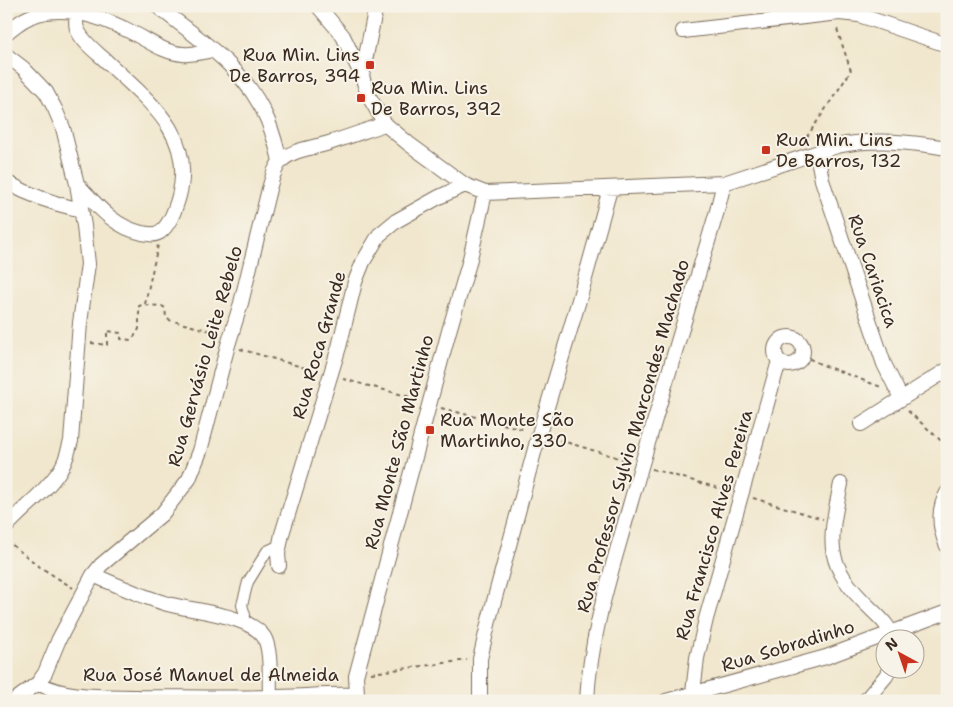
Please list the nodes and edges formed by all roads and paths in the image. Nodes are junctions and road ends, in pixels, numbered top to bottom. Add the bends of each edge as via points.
1 (157, 6) edge
2 (318, 6) edge
3 (376, 6) edge
4 (77, 13) junction
5 (830, 13) junction
6 (683, 31) dead end
7 (6, 32) edge
8 (947, 45) edge
9 (213, 50) junction
10 (6, 55) edge
11 (362, 76) junction
12 (385, 124) junction
13 (947, 148) edge
14 (817, 153) junction
15 (280, 161) junction
16 (790, 163) junction
17 (6, 182) edge
18 (724, 183) junction
19 (77, 184) junction
20 (465, 185) junction
21 (610, 188) junction
22 (486, 193) junction
23 (81, 210) junction
24 (162, 231) junction
25 (145, 305) junction
26 (231, 335) junction
27 (78, 342) junction
28 (802, 355) junction
29 (779, 361) junction
30 (947, 370) edge
31 (898, 394) junction
32 (429, 404) junction
33 (861, 424) dead end
34 (539, 434) junction
35 (947, 446) edge
36 (641, 466) junction
37 (841, 484) dead end
38 (947, 493) edge
39 (740, 495) junction
40 (832, 524) junction
41 (6, 527) edge
42 (6, 540) edge
43 (280, 544) junction
44 (947, 546) edge
45 (278, 566) dead end
46 (93, 575) junction
47 (83, 593) junction
48 (947, 612) edge
49 (244, 623) junction
50 (889, 630) edge
51 (906, 630) edge
52 (876, 641) edge
53 (480, 659) junction
54 (356, 676) junction
55 (883, 680) edge
56 (38, 683) junction
57 (270, 697) junction
58 (693, 697) edge
59 (357, 698) edge
60 (14, 701) edge
61 (480, 701) edge
62 (587, 701) edge
63 (666, 701) edge
64 (865, 701) edge

1 - 9 street
2 - 11 street via 342,36
3 - 11 street
4 - 7 street via 65,10 44,12 30,16
4 - 9 street via 116,24 164,50 182,54
4 - 24 street via 77,31 146,99 178,142 182,155 181,188 177,205
5 - 6 street
5 - 8 street via 859,15
5 - 16 path via 851,71
9 - 15 street via 241,75 261,105
10 - 19 street via 46,92 63,128
11 - 12 street via 375,110
12 - 15 street via 290,154
12 - 20 street
13 - 14 street via 918,143 856,142
14 - 16 street
14 - 31 street, Rua Cariacica via 884,364
15 - 26 street, Rua Gervásio Leite Rebelo via 269,189
16 - 18 street
17 - 23 street via 43,200
18 - 21 street
18 - 36 street, Rua Professor Sylvio Marcondes Machado
19 - 23 street
19 - 24 street via 104,213 126,229 148,235
20 - 22 street
20 - 43 street, Rua Roca Grande via 396,221 379,235 363,262
21 - 22 street
21 - 34 street
22 - 32 street, Rua Monte São Martinho
23 - 27 street via 88,264
24 - 25 path
25 - 26 path via 162,306 166,317 174,322
25 - 27 path via 139,306 139,329 132,340 121,339 121,333 107,331 107,345
26 - 46 street, Rua Gervásio Leite Rebelo via 189,479 162,514 110,556
27 - 41 street via 71,441 67,456 46,487
28 - 29 street via 792,365
28 - 29 street, Rua Francisco Alves Pereira via 802,345 798,340 783,338 775,351
28 - 31 path
29 - 39 street, Rua Francisco Alves Pereira
30 - 31 street
31 - 33 street
31 - 35 path via 901,405
32 - 34 path
32 - 54 street, Rua Monte São Martinho
34 - 36 path
34 - 53 street
36 - 39 path
36 - 62 street, Rua Professor Sylvio Marcondes Machado via 598,623
37 - 40 street
38 - 44 street via 940,519
39 - 40 path
39 - 58 street, Rua Francisco Alves Pereira via 706,619
40 - 50 street via 833,556 839,573
42 - 47 path via 60,581
43 - 45 street, Rua Roca Grande
43 - 49 street via 267,551 248,582 242,605
46 - 47 street, Rua Gervásio Leite Rebelo
46 - 49 street via 163,603
47 - 56 street, Rua Gervásio Leite Rebelo
48 - 51 street, Rua Sobradinho
49 - 57 street via 263,635 268,645
52 - 58 street, Rua Sobradinho
53 - 54 path
53 - 61 street
54 - 59 street, Rua Monte São Martinho
55 - 64 street
56 - 57 street, Rua José Manuel de Almeida via 57,692 114,696
56 - 60 street, Rua Gervásio Leite Rebelo
57 - 59 street, Rua José Manuel de Almeida via 328,694
58 - 63 street, Rua Sobradinho

